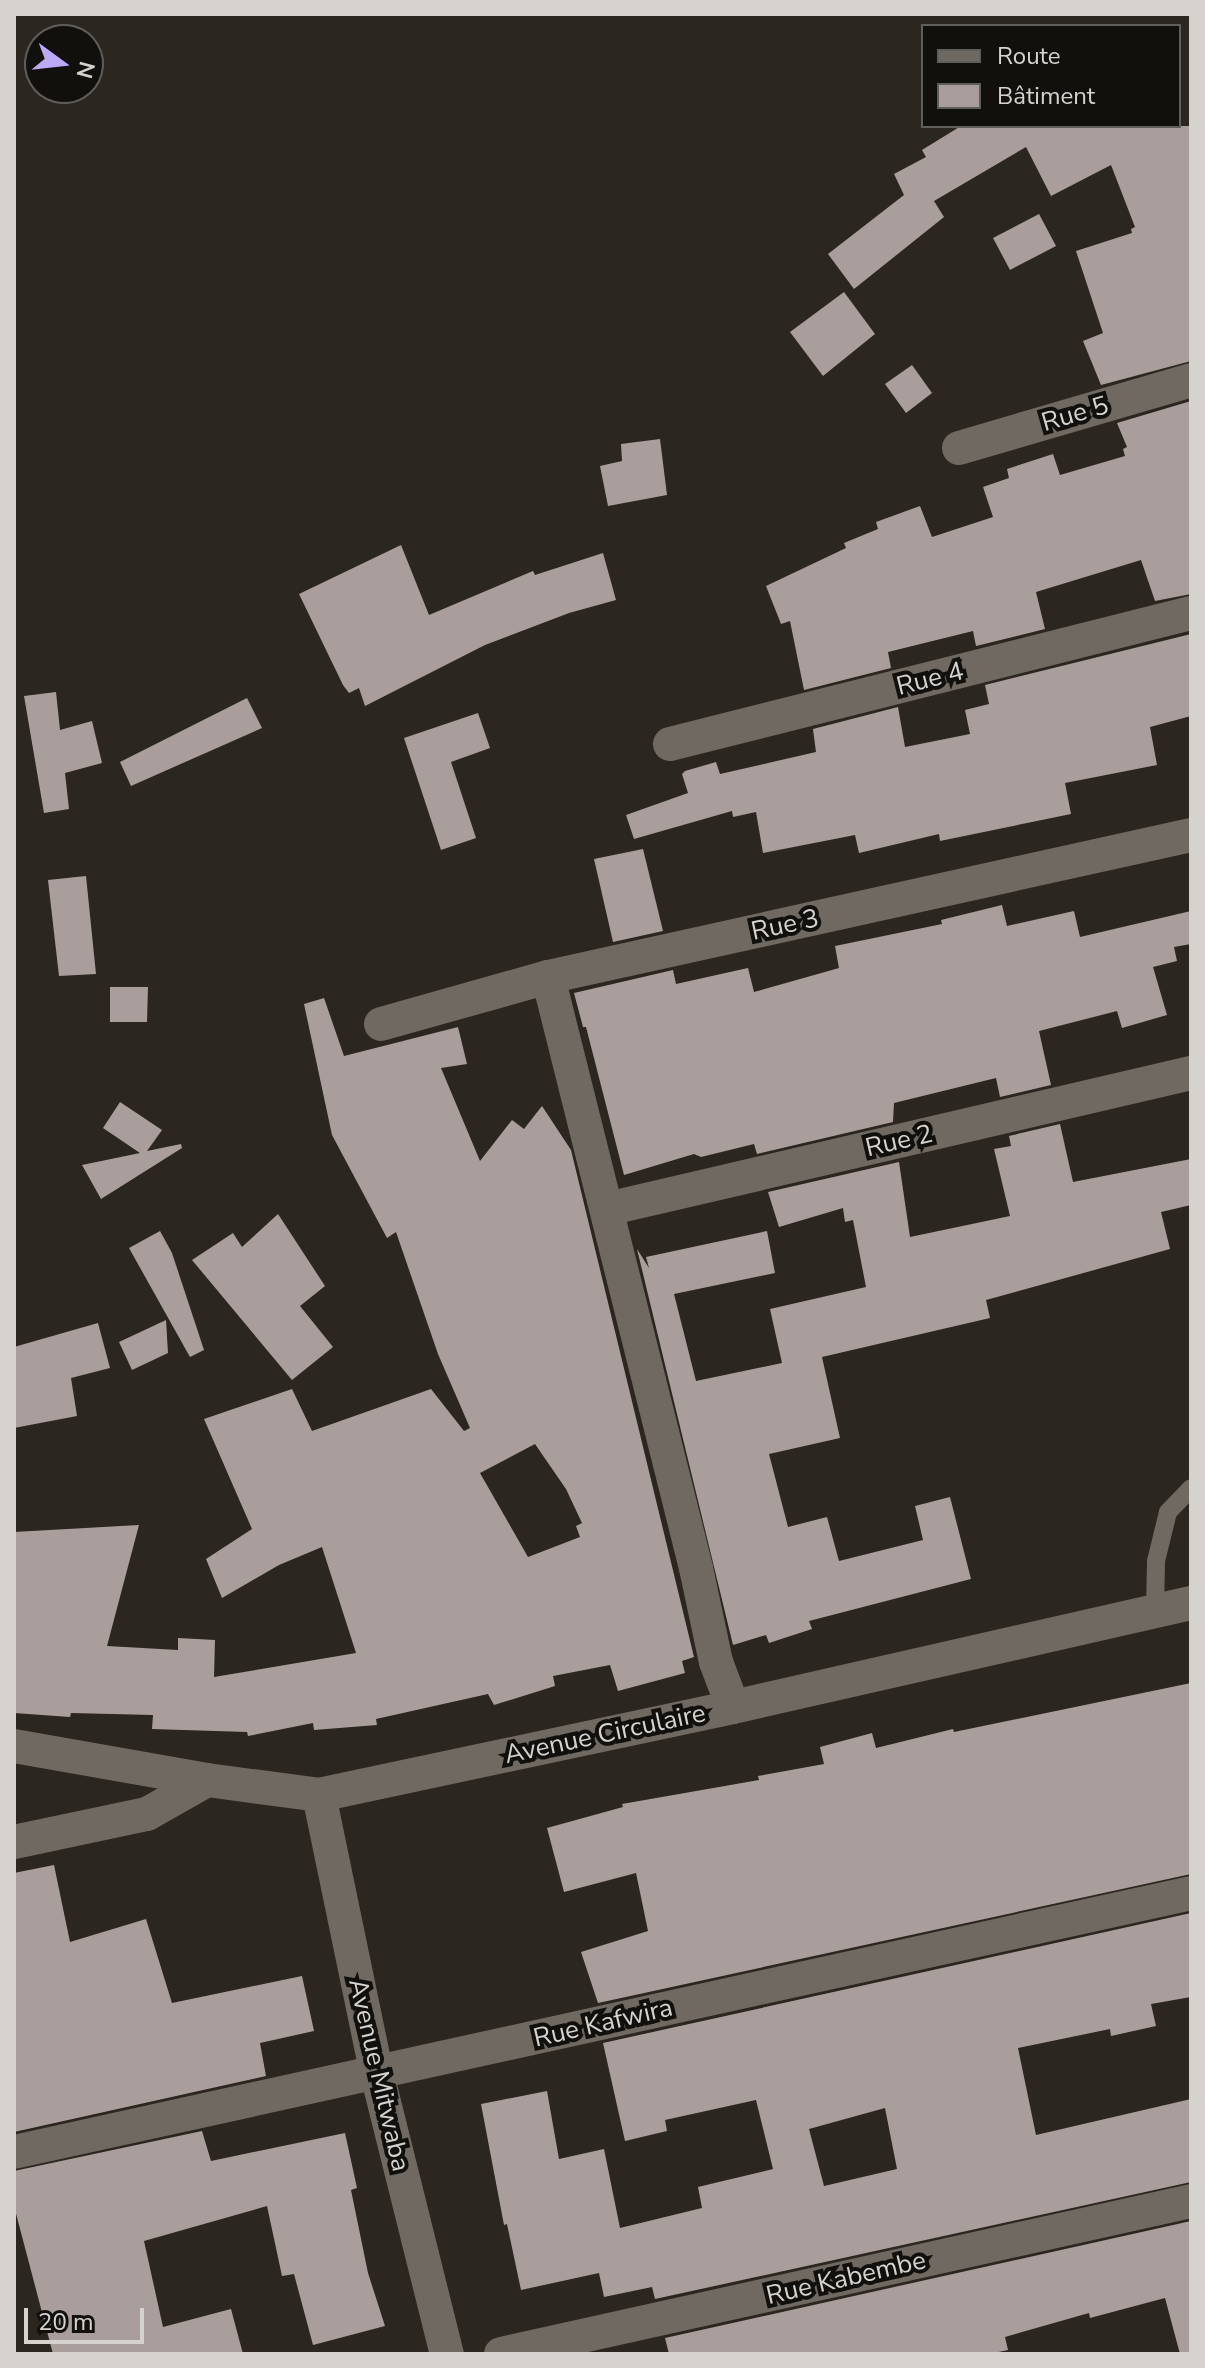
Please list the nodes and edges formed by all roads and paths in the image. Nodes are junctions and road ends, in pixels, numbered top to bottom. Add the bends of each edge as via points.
1 (1191, 380) edge
2 (959, 448) dead end
3 (1191, 613) edge
4 (670, 744) dead end
5 (1191, 835) edge
6 (548, 977) junction
7 (381, 1024) dead end
8 (1191, 1073) edge
9 (607, 1209) junction
10 (1191, 1488) edge
11 (1191, 1603) edge
12 (1155, 1610) junction
13 (733, 1707) junction
14 (14, 1746) edge
15 (207, 1780) junction
16 (319, 1795) junction
17 (14, 1842) edge
18 (1191, 1893) edge
19 (377, 2074) junction
20 (14, 2152) edge
21 (1191, 2201) edge
22 (447, 2354) edge
23 (501, 2354) edge

1 - 2 street, Rue 5
3 - 4 street, Rue 4
5 - 6 street, Rue 3
6 - 7 street, Rue 3
6 - 9 street
8 - 9 street, Rue 2
9 - 13 street via 716,1662
10 - 12 lane via 1168,1512 1156,1561
11 - 12 street, Avenue Circulaire
12 - 13 street, Avenue Circulaire
13 - 16 street, Avenue Circulaire
14 - 15 street, Avenue Circulaire
15 - 16 street, Avenue Circulaire
15 - 17 street via 147,1814
16 - 19 street, Avenue Mitwaba
18 - 19 street, Rue Kafwira
19 - 20 street, Rue Kafwira
19 - 22 street, Avenue Mitwaba
21 - 23 street, Rue Kabembe

